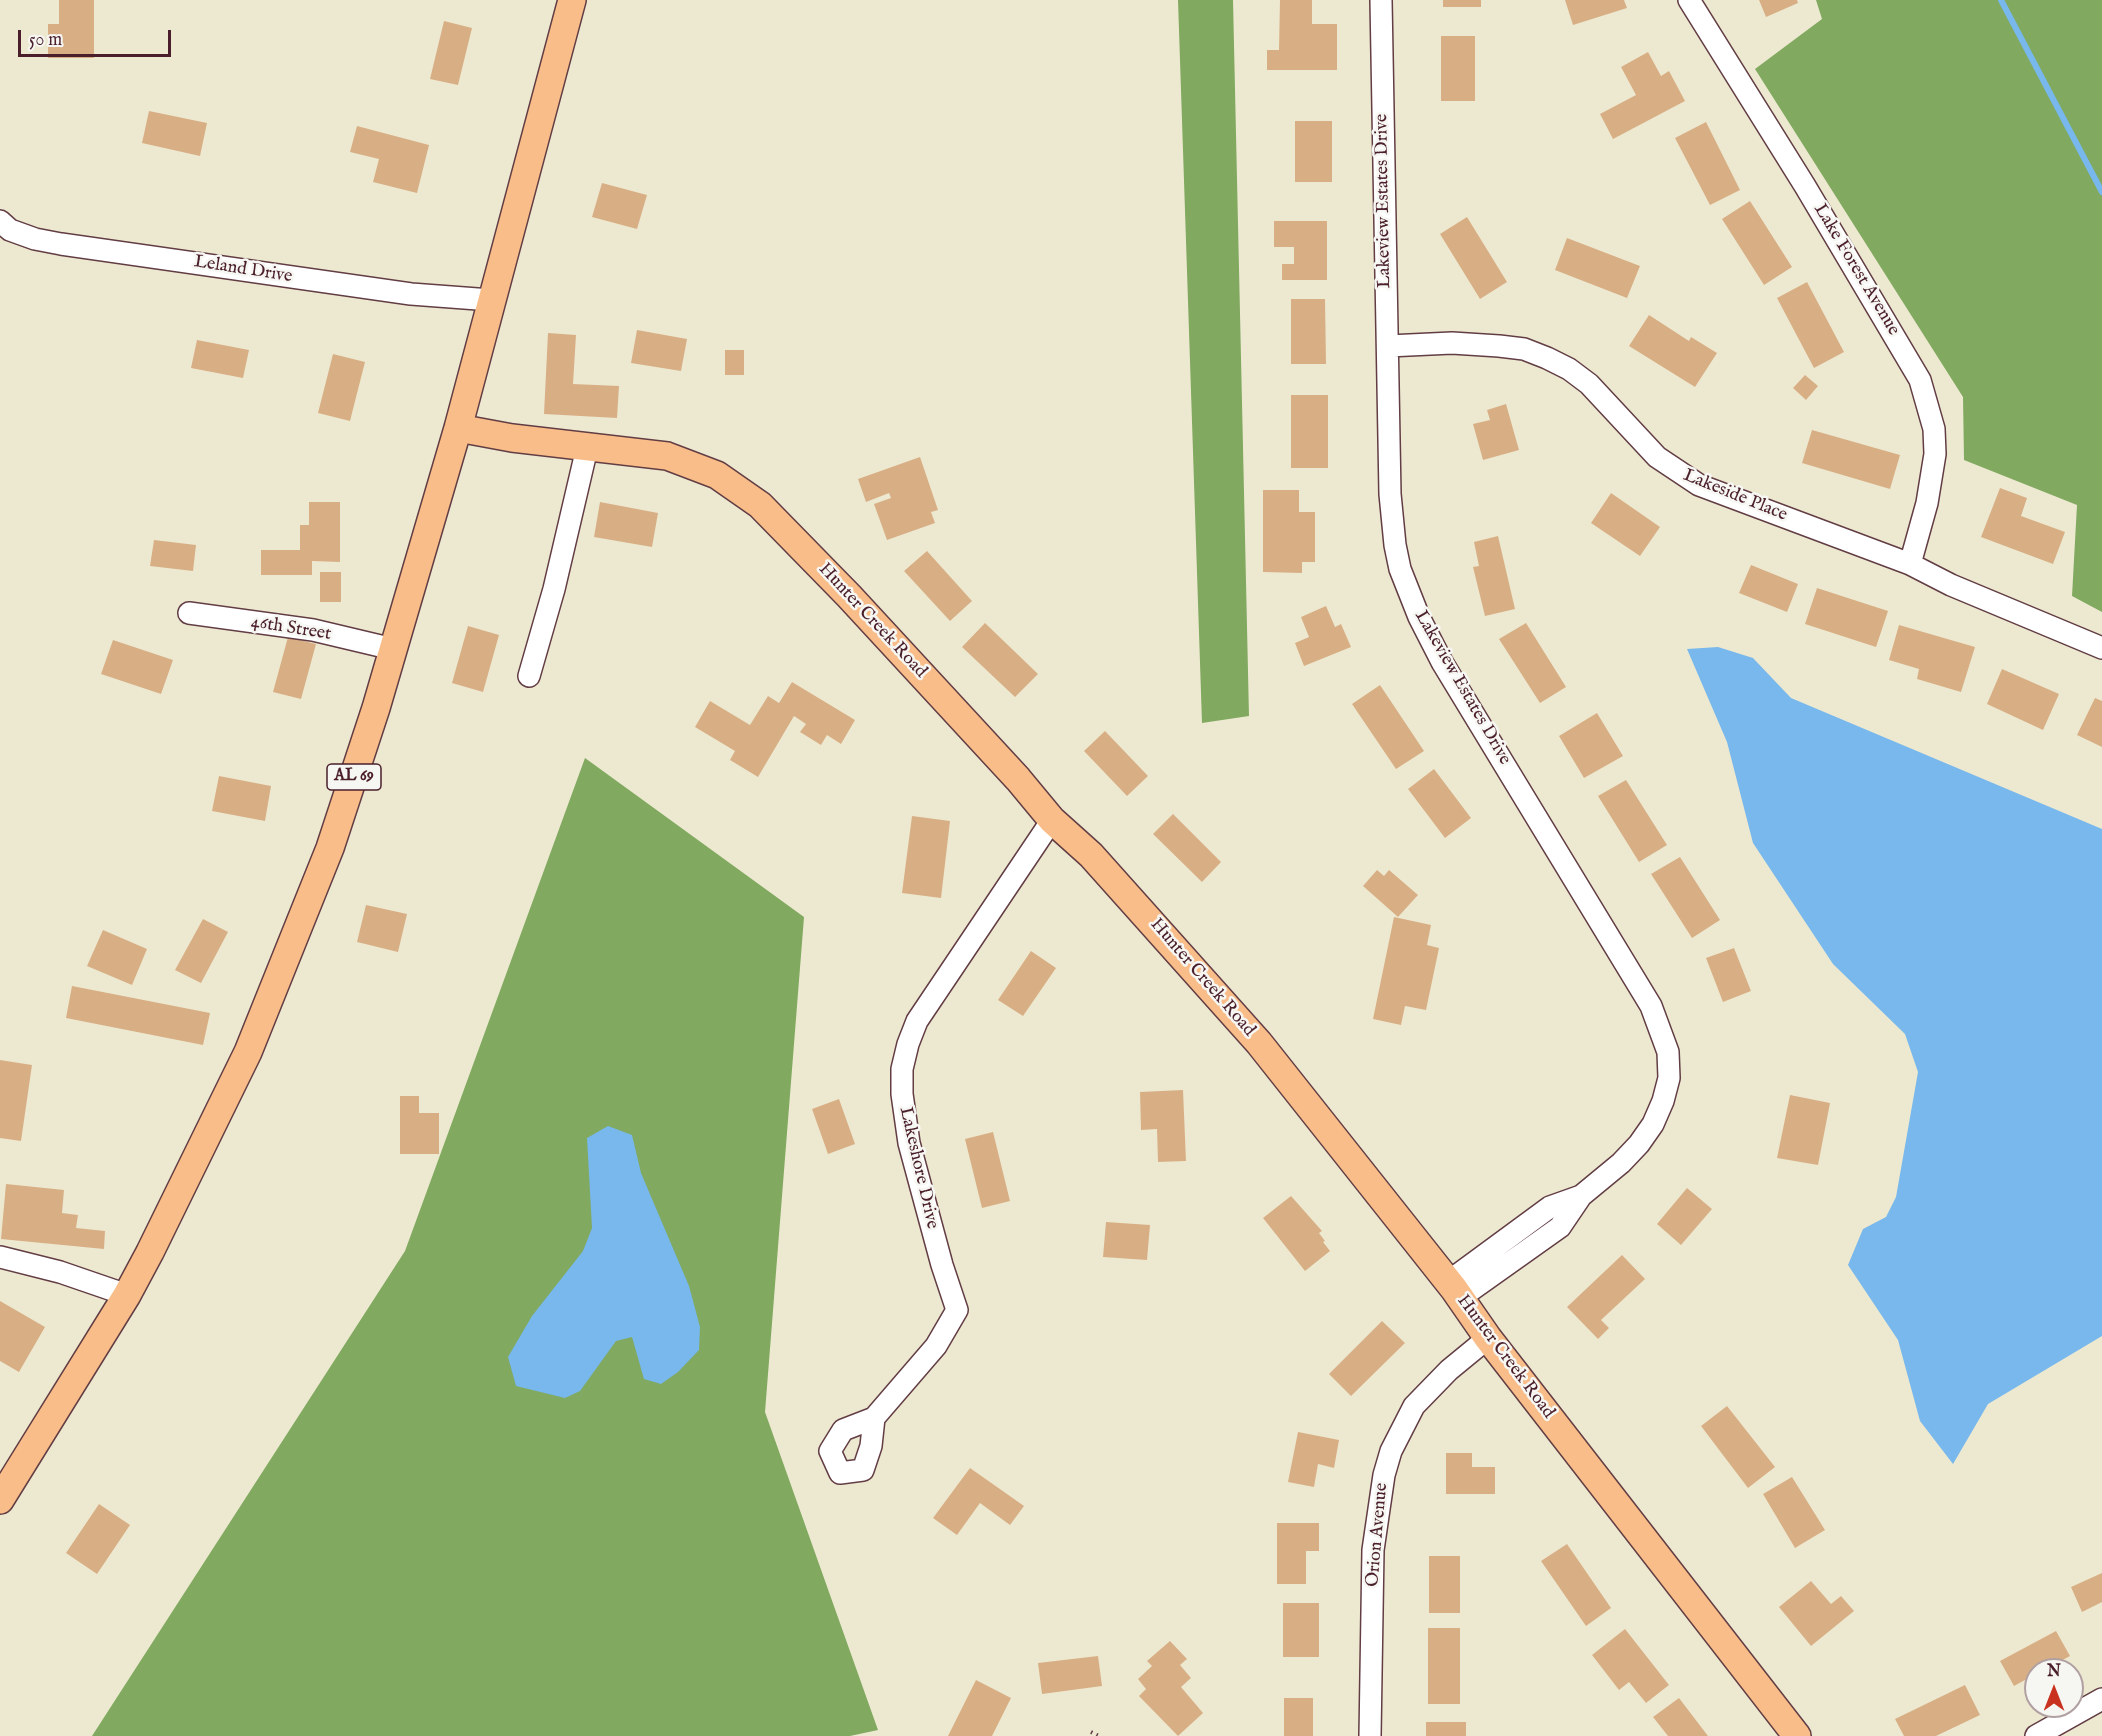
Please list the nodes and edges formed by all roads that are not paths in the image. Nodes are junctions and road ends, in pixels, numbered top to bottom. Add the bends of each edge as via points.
1 (572, 0) edge
2 (1381, 0) edge
3 (1689, 0) edge
4 (0, 221) edge
5 (491, 300) junction
6 (1388, 346) junction
7 (458, 428) junction
8 (587, 448) junction
9 (1910, 564) junction
10 (189, 613) dead end
11 (2102, 648) edge
12 (393, 649) junction
13 (529, 676) dead end
14 (1052, 820) junction
15 (0, 1257) edge
16 (1454, 1290) junction
17 (127, 1295) junction
18 (1488, 1338) junction
19 (874, 1418) dead end
20 (0, 1500) edge
21 (2102, 1699) edge
22 (1370, 1736) edge
23 (1797, 1736) edge
24 (2036, 1736) edge

1 - 5 main road, AL 69
2 - 6 street, Lakeview Estates Drive
3 - 9 street, Lake Forest Avenue via 1818,206 1920,380 1934,429 1935,454 1927,503
4 - 5 street, Leland Drive via 10,230 35,240 411,294
5 - 7 main road, AL 69
6 - 9 street, Lakeside Place via 1499,346 1547,358 1589,384 1657,457 1699,485
6 - 16 street, Lakeview Estates Drive via 1390,494 1395,545 1408,594 1442,662 1651,1006 1668,1052 1663,1101 1653,1124 1622,1163 1581,1196 1550,1207
7 - 8 main road, Hunter Creek Road
7 - 12 main road, AL 69
8 - 13 street via 554,590
8 - 14 main road, Hunter Creek Road via 667,456 717,475 740,489 849,596
9 - 11 street, Lakeside Place
10 - 12 street, 46th Street via 313,630
12 - 17 main road, AL 69 via 330,848 277,984 217,1120
14 - 16 main road, Hunter Creek Road via 1091,855 1236,1017
14 - 19 street, Lakeshore Drive via 917,1021 908,1044 902,1094 909,1143 957,1310 936,1346
15 - 17 street
16 - 18 main road, Hunter Creek Road
17 - 20 main road, AL 69
18 - 22 street, Orion Avenue via 1414,1406 1398,1435 1384,1475 1373,1550
18 - 23 main road, Hunter Creek Road
21 - 24 street

